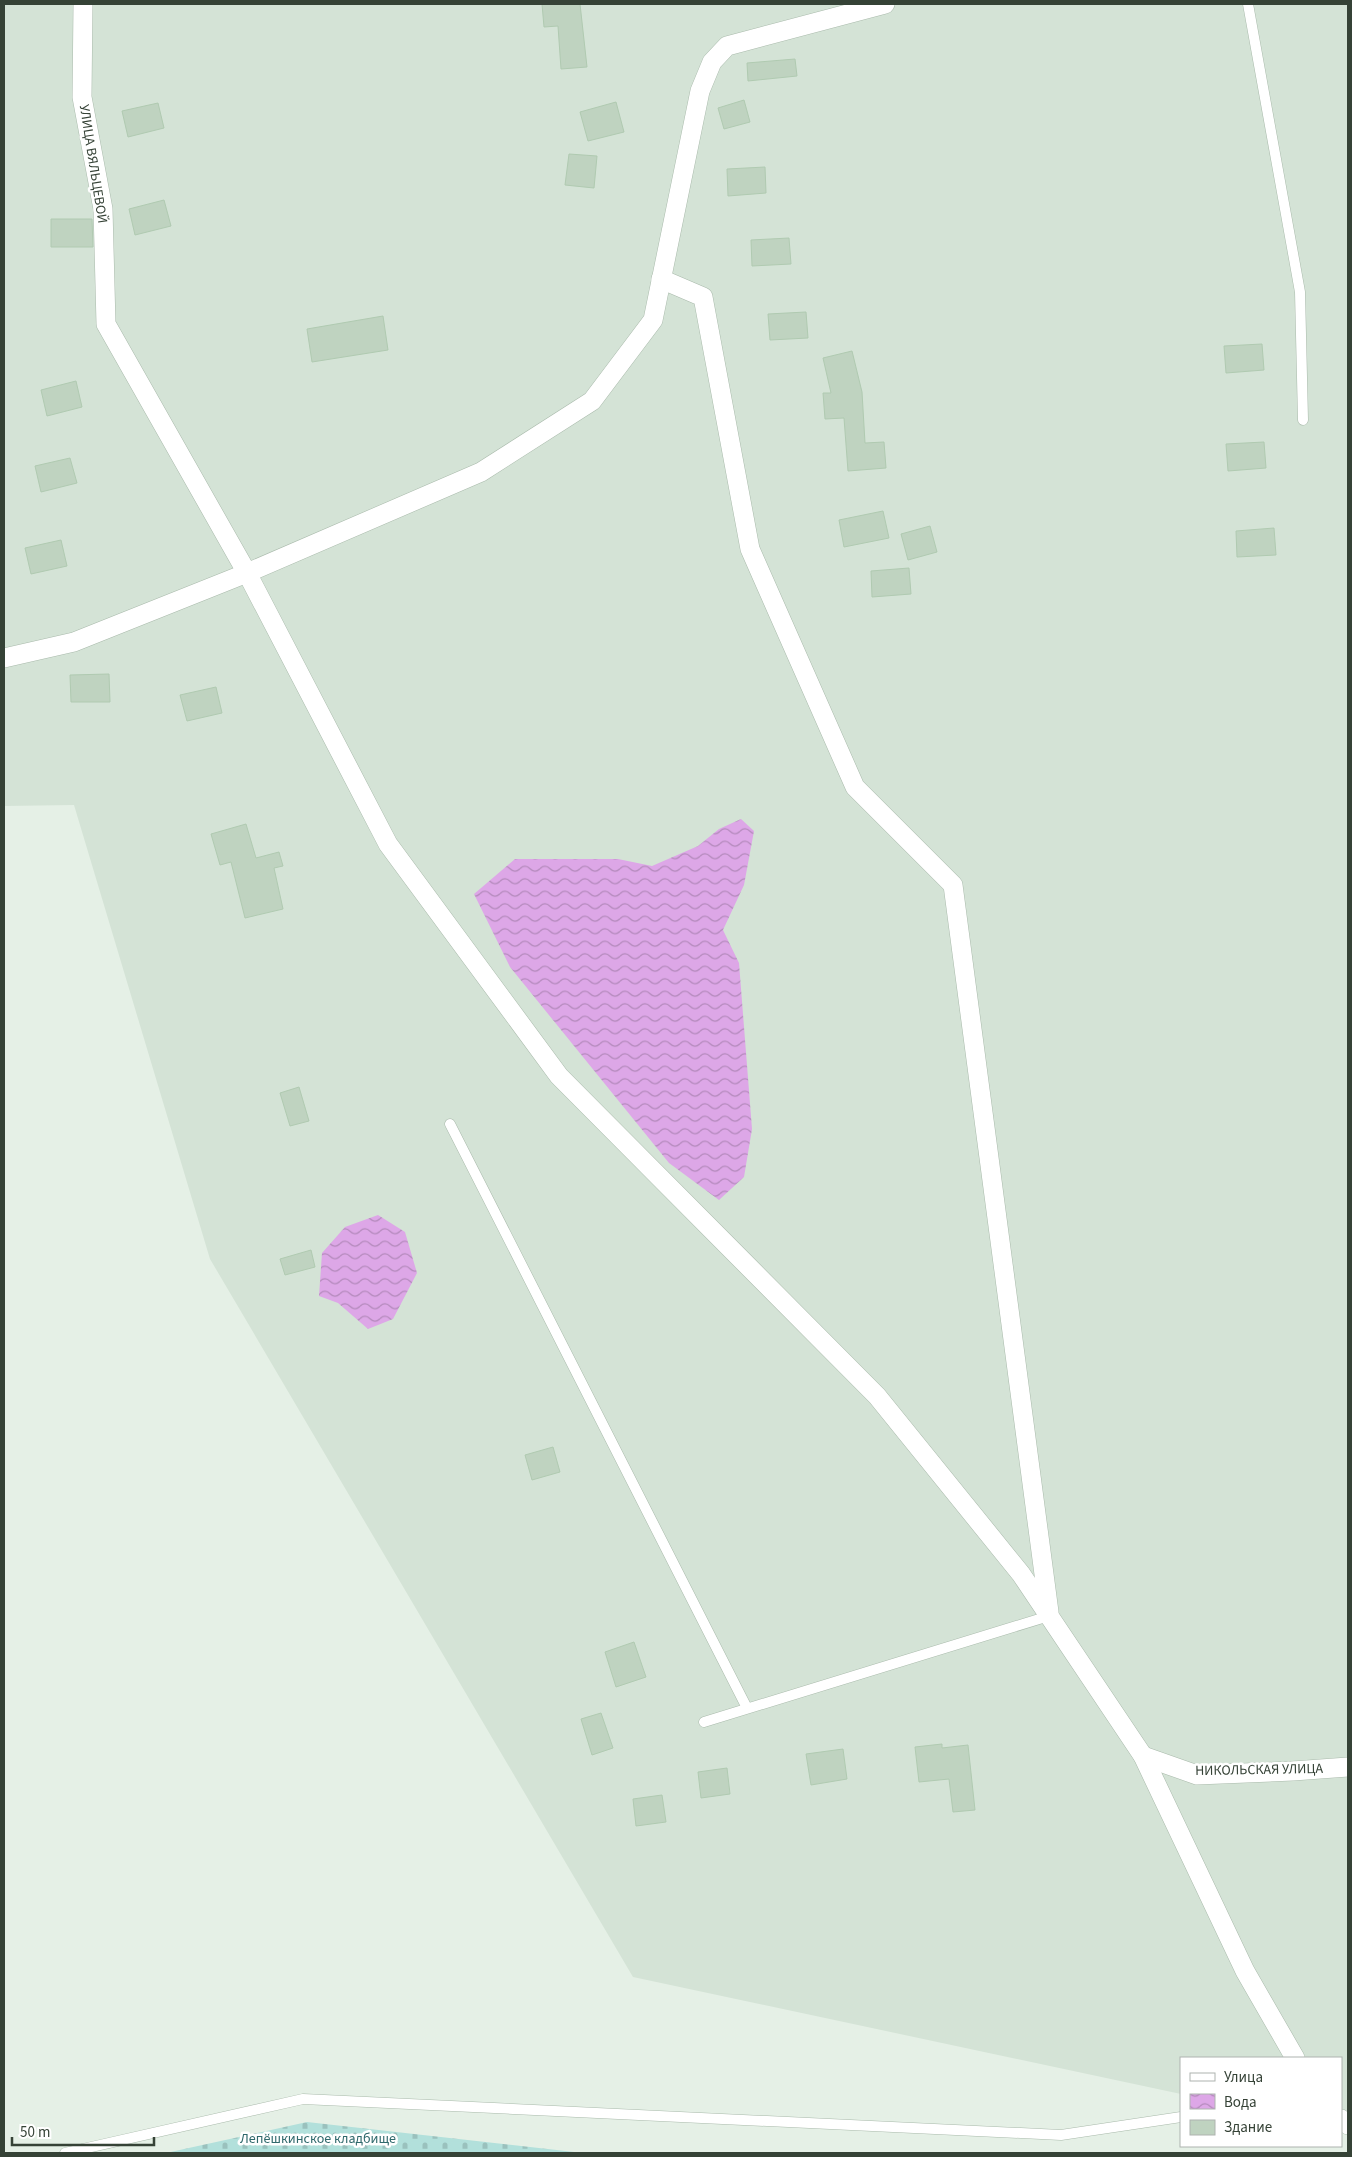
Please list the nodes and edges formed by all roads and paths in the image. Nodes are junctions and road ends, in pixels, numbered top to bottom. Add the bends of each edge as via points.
1 (83, 4) edge
2 (885, 4) edge
3 (1248, 4) edge
4 (661, 279) junction
5 (1303, 420) dead end
6 (247, 573) junction
7 (4, 658) edge
8 (450, 1124) dead end
9 (1049, 1616) junction
10 (747, 1708) junction
11 (704, 1722) dead end
12 (1143, 1756) junction
13 (1348, 1767) edge
14 (1294, 2057) edge
15 (1180, 2117) edge
16 (65, 2153) edge

1 - 6 street, УЛИЦА ВЯЛЬЦЕВОЙ via 82,97 103,209 106,324
2 - 4 street via 727,46 712,62 700,91
3 - 5 lane via 1300,292
4 - 6 street via 652,320 592,401 481,472
4 - 9 street via 703,297 750,549 855,787 953,885
6 - 7 street via 74,642
6 - 9 street via 388,844 559,1076 876,1396 1021,1574
8 - 10 lane
9 - 10 lane
9 - 12 street
10 - 11 lane
12 - 13 street, НИКОЛЬСКАЯ УЛИЦА via 1197,1774
12 - 14 street via 1245,1971
15 - 16 lane via 1061,2135 303,2099

